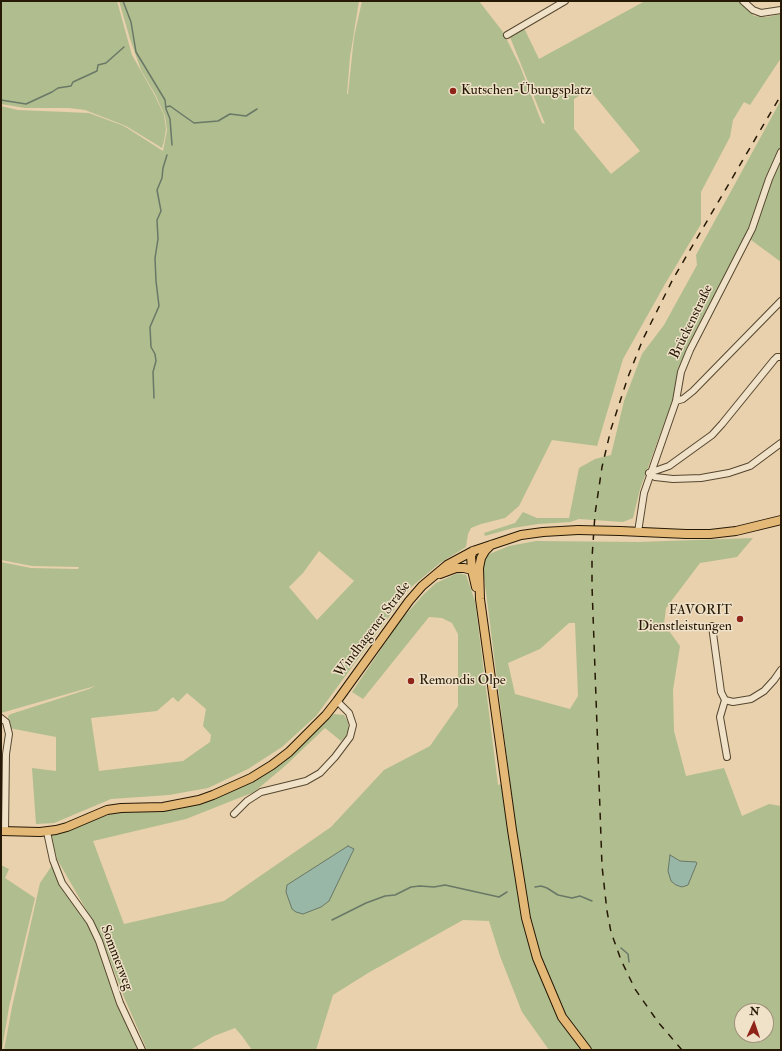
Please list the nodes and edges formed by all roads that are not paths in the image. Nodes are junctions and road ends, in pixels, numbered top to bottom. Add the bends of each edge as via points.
1 (565, 1) edge
2 (743, 1) edge
3 (781, 10) edge
4 (507, 35) dead end
5 (781, 152) edge
6 (781, 301) edge
7 (781, 357) edge
8 (676, 401) junction
9 (781, 443) edge
10 (649, 473) junction
11 (781, 520) edge
12 (638, 532) junction
13 (497, 542) junction
14 (473, 551) junction
15 (476, 569) junction
16 (432, 577) junction
17 (712, 626) dead end
18 (781, 670) edge
19 (725, 700) junction
20 (337, 701) junction
21 (1, 718) edge
22 (727, 757) dead end
23 (234, 814) dead end
24 (3, 831) edge
25 (47, 832) junction
26 (142, 1050) edge
27 (587, 1050) edge

1 - 4 street
2 - 3 street via 753,10 762,13
5 - 8 street, Brückenstraße via 752,229 690,350 680,377
6 - 8 street via 705,380 687,396
7 - 10 street via 774,360 712,435 669,466
8 - 10 street, Brückenstraße
9 - 10 street via 750,466 729,473 673,479 655,477
10 - 12 street, Brückenstraße
11 - 12 main road, Windhagener Straße via 736,531 710,534
12 - 13 main road, Windhagener Straße, bridge via 543,532
13 - 14 main road, Windhagener Straße
13 - 15 main road via 485,551
14 - 15 main road
14 - 16 main road, Windhagener Straße via 447,565
15 - 16 main road via 456,568
15 - 27 main road via 526,918 537,958 562,1017
16 - 20 main road, Windhagener Straße via 409,601
17 - 19 street via 721,692
18 - 19 street via 764,691 751,699 733,702
19 - 22 street via 720,717
20 - 23 street via 349,713 353,725 350,737 335,757 320,773 306,781 261,792
20 - 25 main road, Windhagener Straße via 289,752 234,787 174,805 107,810 67,827
21 - 24 street via 6,722 9,734
24 - 25 main road, Windhagener Straße
25 - 26 street, Sommerweg via 53,860 62,883 90,922 120,1003

